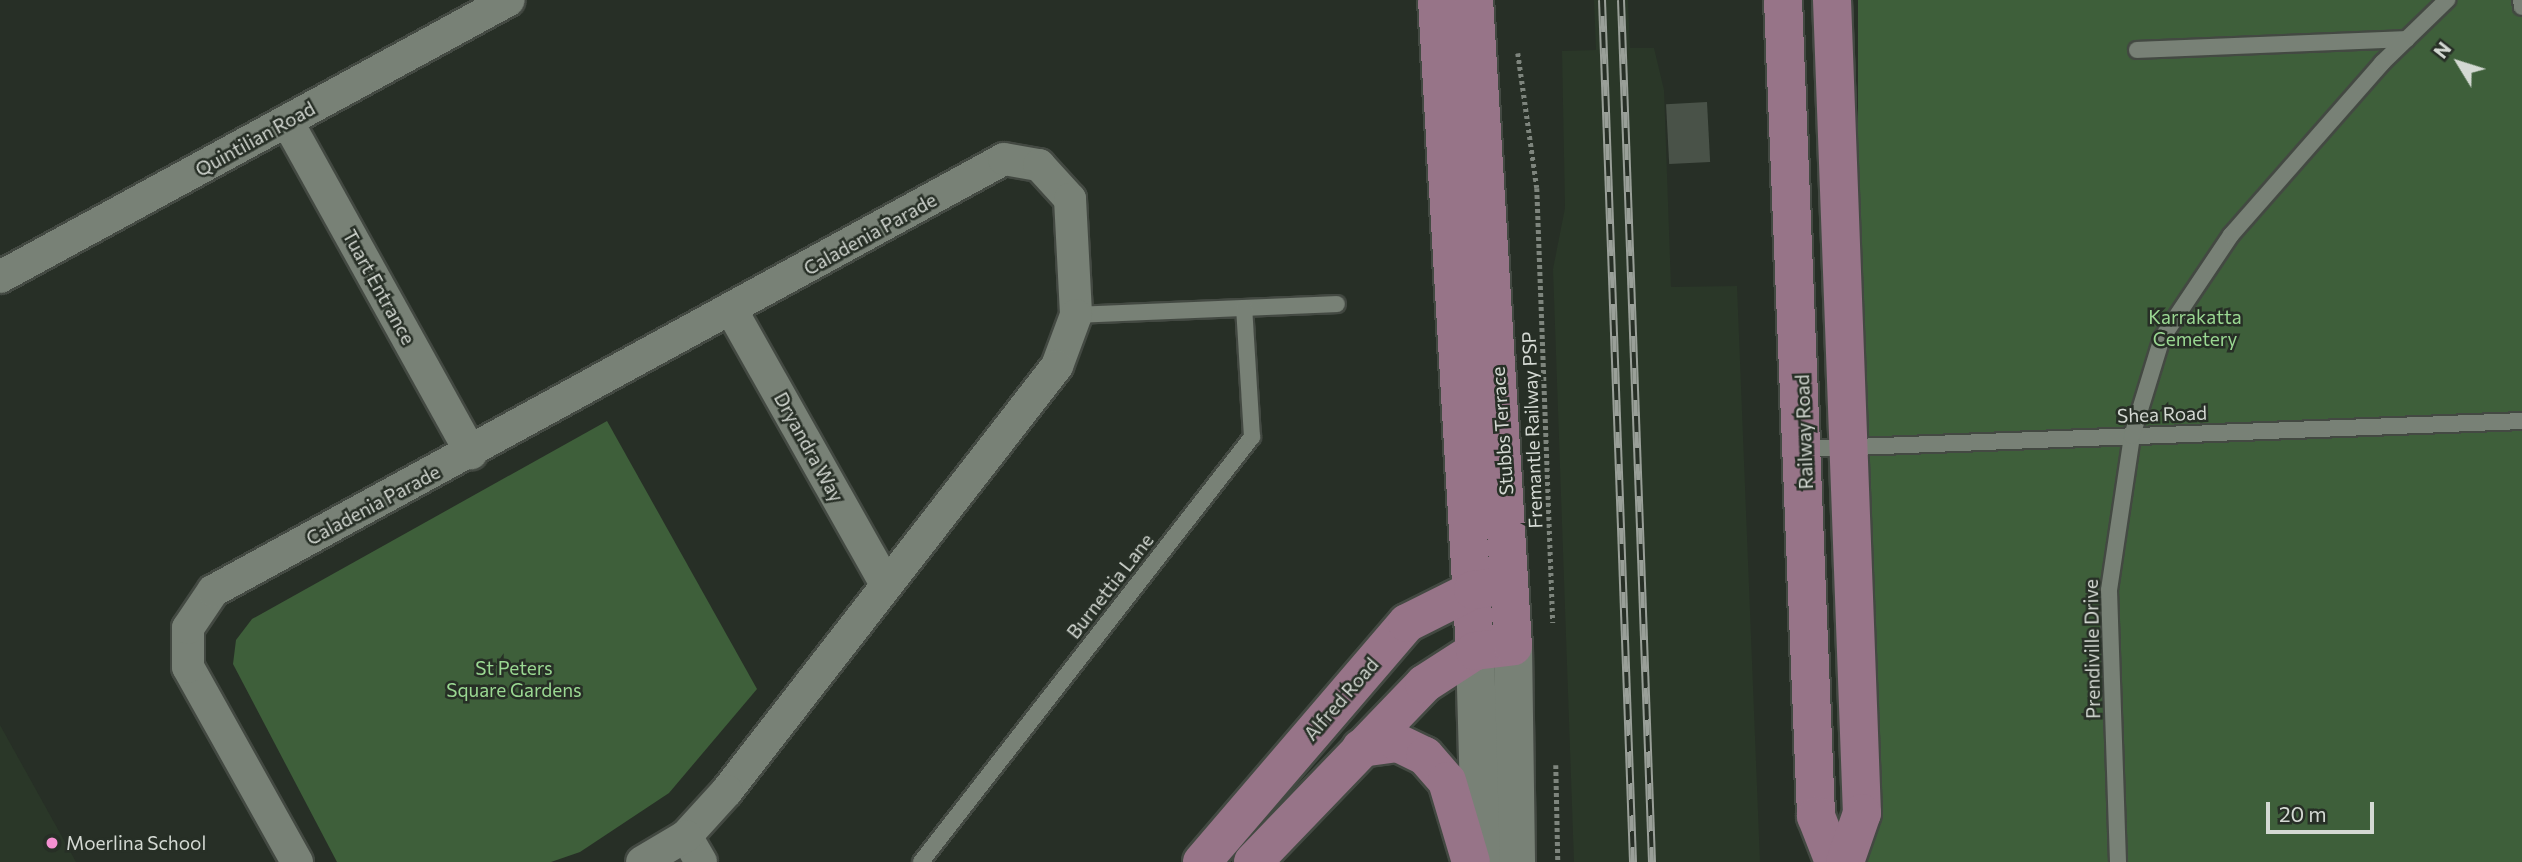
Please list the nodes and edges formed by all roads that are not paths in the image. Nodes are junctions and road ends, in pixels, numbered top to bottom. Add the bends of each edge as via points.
1 (509, 0) edge
2 (1437, 0) edge
3 (1474, 0) edge
4 (1783, 0) edge
5 (1832, 0) edge
6 (2446, 0) edge
7 (2521, 0) edge
8 (2522, 7) edge
9 (2407, 39) junction
10 (2137, 50) dead end
11 (287, 121) junction
12 (0, 277) edge
13 (1337, 304) dead end
14 (1244, 308) junction
15 (732, 311) junction
16 (1076, 315) junction
17 (2522, 421) edge
18 (2132, 436) junction
19 (1853, 446) junction
20 (1804, 449) junction
21 (471, 453) junction
22 (886, 584) junction
23 (1512, 585) junction
24 (1474, 590) junction
25 (1513, 646) junction
26 (1475, 651) junction
27 (1361, 748) junction
28 (693, 849) edge
29 (297, 862) edge
30 (642, 862) edge
31 (922, 862) edge
32 (1202, 862) edge
33 (1253, 862) edge
34 (1471, 862) edge
35 (1481, 862) edge
36 (1516, 862) edge
37 (1834, 862) edge
38 (1845, 862) edge
39 (2118, 862) edge

1 - 11 street, Quintilian Road
2 - 24 main road, Stubbs Terrace
3 - 23 main road, Stubbs Terrace
4 - 20 main road, Railway Road
5 - 19 main road
6 - 9 lane, Prendiville Drive
7 - 8 lane
9 - 10 lane
9 - 18 lane, Prendiville Drive via 2231,235 2162,338
11 - 12 street, Quintilian Road
11 - 21 street, Tuart Entrance
13 - 14 lane
14 - 16 lane
14 - 31 lane, Burnettia Lane via 1252,437
15 - 16 street, Caladenia Parade via 1004,159 1039,165 1070,199
15 - 21 street, Caladenia Parade
15 - 22 street, Dryandra Way
16 - 22 street, Caladenia Parade via 1057,366
17 - 18 lane, Shea Road
18 - 19 lane, Shea Road
18 - 39 lane, Prendiville Drive via 2109,590
19 - 20 lane, Shea Road
19 - 38 main road via 1862,813
20 - 37 main road, Railway Road via 1816,816
21 - 29 street, Caladenia Parade via 213,591 188,628 188,667
22 - 28 street, Caladenia Parade
23 - 24 main road, Alfred Road
23 - 25 main road, Stubbs Terrace
24 - 26 main road, Stubbs Terrace
24 - 32 main road, Alfred Road via 1407,623
25 - 26 main road
25 - 36 street, Stubbs Terrace
26 - 27 main road via 1424,684
26 - 35 street, Stubbs Terrace
27 - 33 main road
27 - 34 main road via 1398,743 1425,756 1447,781
28 - 30 street, Caladenia Parade

